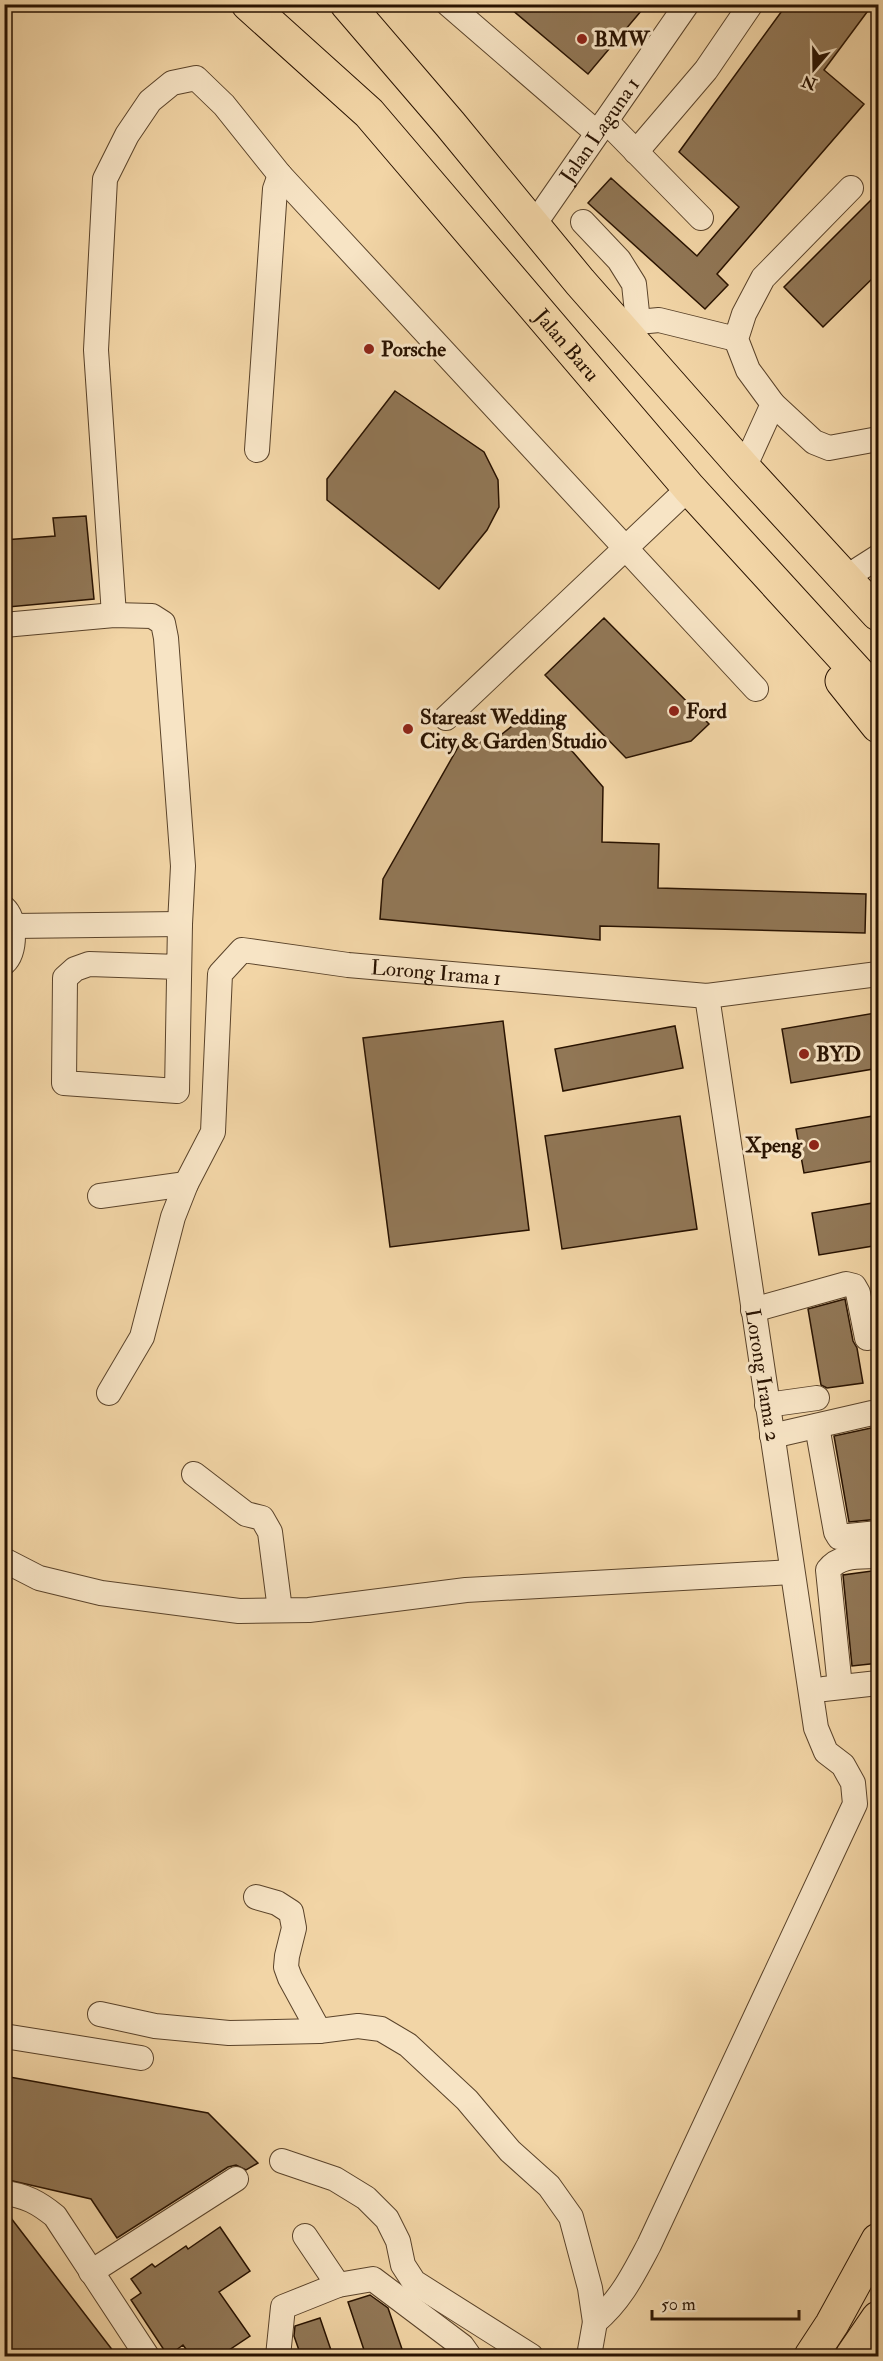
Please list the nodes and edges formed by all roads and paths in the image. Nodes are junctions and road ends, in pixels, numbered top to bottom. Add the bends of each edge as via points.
1 (248, 4) edge
2 (347, 4) edge
3 (448, 4) edge
4 (687, 4) edge
5 (751, 4) edge
6 (601, 127) junction
7 (636, 152) junction
8 (280, 175) junction
9 (851, 188) dead end
10 (702, 218) dead end
11 (583, 222) dead end
12 (534, 226) junction
13 (630, 326) junction
14 (736, 339) junction
15 (772, 404) junction
16 (879, 439) edge
17 (257, 450) dead end
18 (744, 468) junction
19 (689, 488) junction
20 (627, 549) junction
21 (879, 557) edge
22 (845, 578) junction
23 (790, 599) junction
24 (875, 609) edge
25 (114, 615) junction
26 (4, 625) edge
27 (756, 689) dead end
28 (879, 695) edge
29 (446, 718) dead end
30 (879, 726) edge
31 (9, 917) edge
32 (180, 924) junction
33 (4, 963) edge
34 (179, 967) junction
35 (879, 974) edge
36 (707, 996) junction
37 (186, 1184) junction
38 (100, 1196) dead end
39 (753, 1310) junction
40 (867, 1338) dead end
41 (109, 1394) dead end
42 (817, 1398) dead end
43 (767, 1405) junction
44 (879, 1415) edge
45 (817, 1426) junction
46 (772, 1436) junction
47 (194, 1474) dead end
48 (879, 1533) edge
49 (879, 1556) edge
50 (4, 1560) edge
51 (792, 1572) junction
52 (280, 1610) junction
53 (879, 1683) edge
54 (840, 1687) junction
55 (810, 1692) junction
56 (256, 1897) dead end
57 (100, 2014) dead end
58 (319, 2031) junction
59 (4, 2036) edge
60 (141, 2058) dead end
61 (282, 2161) dead end
62 (236, 2179) dead end
63 (4, 2193) edge
64 (304, 2236) dead end
65 (879, 2240) edge
66 (91, 2272) junction
67 (338, 2285) junction
68 (879, 2318) edge
69 (595, 2322) junction
70 (147, 2356) edge
71 (278, 2356) edge
72 (469, 2356) edge
73 (531, 2356) edge
74 (589, 2356) edge
75 (811, 2356) edge
76 (852, 2356) edge

1 - 19 highway, Jalan Baru via 369,113
2 - 12 highway
3 - 6 street
4 - 6 street, Jalan Laguna 1
5 - 7 street via 706,70
6 - 7 street
6 - 12 street, Jalan Laguna 1
7 - 10 street
8 - 17 street via 275,189
8 - 20 street
8 - 25 street via 224,105 196,78 172,83 150,101 105,179 96,350
9 - 14 street via 763,278
11 - 13 street via 619,260 634,284
12 - 13 highway
13 - 14 street via 659,320
13 - 18 highway
14 - 15 street via 748,370
15 - 16 street via 814,442 829,448
15 - 18 street
18 - 22 highway
19 - 20 street
19 - 23 highway, Jalan Baru
20 - 27 street
20 - 29 street
21 - 22 street
22 - 24 highway
23 - 28 highway, Jalan Baru
23 - 30 highway via 825,659
25 - 26 street
25 - 32 street via 152,616 163,623 183,866
31 - 32 street
31 - 33 street via 10,955
32 - 34 street
34 - 34 street via 177,1091 64,1083 65,978 89,964
35 - 36 street, Lorong Irama 1
36 - 37 street, Lorong Irama 1 via 348,965 242,950 219,974 213,1132
36 - 39 street, Lorong Irama 2
37 - 38 street
37 - 41 street via 173,1216 142,1336
39 - 40 street via 846,1284 854,1286 858,1293
39 - 43 street, Lorong Irama 2
42 - 43 street
43 - 46 street, Lorong Irama 2
44 - 45 street via 872,1413
45 - 46 street
45 - 48 street via 836,1532 847,1538
46 - 51 street, Lorong Irama 2
47 - 52 street via 246,1514 262,1518 270,1532
49 - 54 street via 843,1558 828,1570
50 - 52 street via 39,1578 101,1593 240,1611
51 - 52 street via 466,1590 309,1610
51 - 55 street, Lorong Irama 2
53 - 54 street
54 - 55 street
55 - 69 street, Lorong Irama 2 via 816,1728 826,1752 843,1765 853,1783 855,1804 649,2245 629,2283
56 - 58 street via 291,1912 294,1928 286,1967
57 - 58 street via 189,2031
58 - 69 street via 358,2026 381,2029 408,2045 549,2186 571,2217
59 - 60 street
61 - 73 street via 334,2179 366,2198 387,2219 398,2241 403,2265 414,2282
62 - 66 street
63 - 66 street via 39,2203 55,2216
64 - 67 street
65 - 75 highway
66 - 70 street
67 - 71 street via 283,2307
67 - 72 street via 373,2279 462,2346
68 - 76 highway
69 - 74 street

